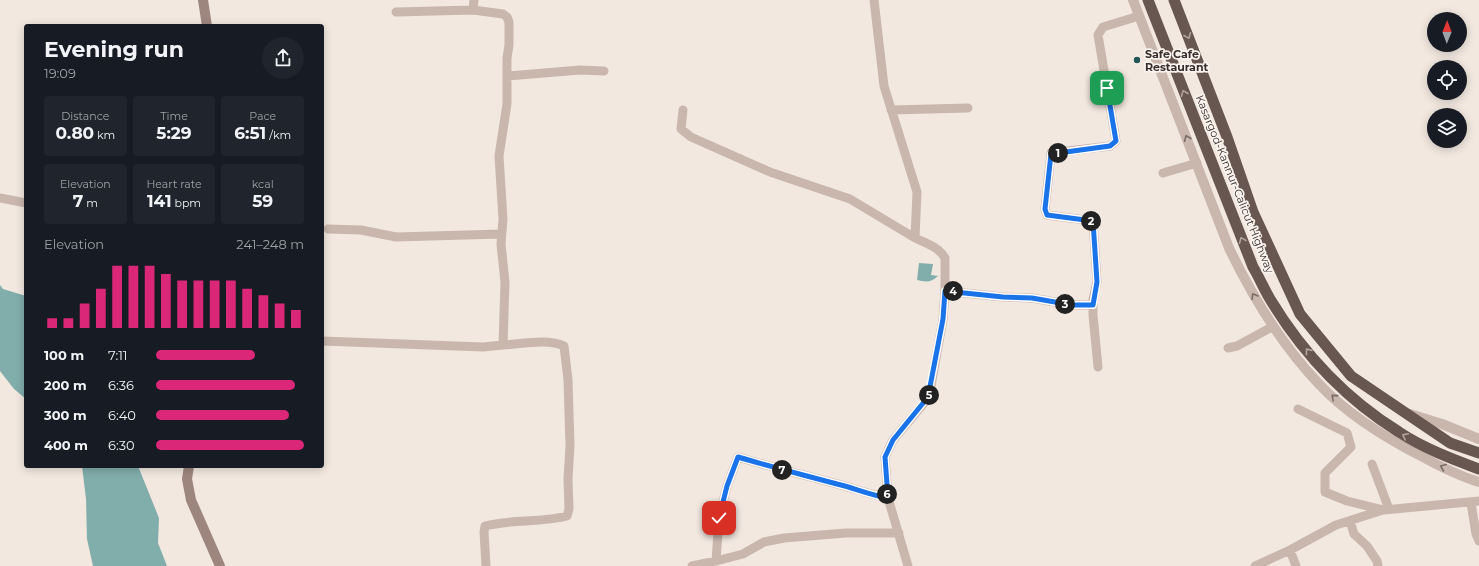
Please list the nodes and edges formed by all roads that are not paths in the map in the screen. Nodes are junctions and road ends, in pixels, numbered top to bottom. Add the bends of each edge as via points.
1 (203, 0) edge
2 (474, 0) edge
3 (874, 0) edge
4 (1133, 0) edge
5 (1148, 0) edge
6 (1174, 0) edge
7 (473, 10) junction
8 (396, 12) dead end
9 (1139, 16) junction
10 (207, 24) edge
11 (604, 71) dead end
12 (507, 76) junction
13 (968, 108) dead end
14 (683, 110) dead end
15 (891, 110) junction
16 (1197, 163) junction
17 (1163, 173) dead end
18 (0, 198) edge
19 (24, 203) edge
20 (328, 229) dead end
21 (502, 234) junction
22 (915, 238) junction
23 (945, 291) junction
24 (1093, 305) junction
25 (1272, 327) junction
26 (324, 341) edge
27 (503, 346) junction
28 (1228, 348) dead end
29 (1098, 367) dead end
30 (1298, 409) dead end
31 (1402, 412) junction
32 (1479, 439) edge
33 (1479, 453) edge
34 (1372, 464) dead end
35 (189, 468) edge
36 (1479, 469) edge
37 (1479, 482) edge
38 (888, 498) junction
39 (1475, 502) edge
40 (1387, 510) junction
41 (1350, 521) junction
42 (899, 534) junction
43 (1479, 541) edge
44 (1290, 550) junction
45 (716, 561) junction
46 (220, 566) edge
47 (486, 566) edge
48 (692, 566) edge
49 (908, 566) edge
50 (1255, 566) edge
51 (1296, 566) edge
52 (1378, 566) edge

1 - 10 main road
2 - 7 street
3 - 15 street via 884,86
4 - 9 street
36 -> 5 highway, Kasargod-Kannur-Calicut Highway via 1451,459 1399,432 1358,403 1325,372 1294,335 1253,267
6 -> 31 highway, Kasargod-Kannur-Calicut Highway via 1225,130 1253,212 1300,314 1351,376
7 - 8 street
7 - 12 street via 508,17
16 -> 9 street
9 - 24 street via 1103,27 1098,35 1116,141 1110,146 1051,154 1045,209 1047,215 1093,221 1097,282
11 - 12 street via 580,70
12 - 21 street via 507,104 500,156
13 - 15 street
14 - 22 street via 681,129 691,137 770,172 850,199
15 - 22 street via 917,192
16 - 17 street
25 -> 16 street via 1245,282 1229,248
18 - 19 street
20 - 21 street via 361,230 396,237
21 - 27 street via 505,282
22 - 23 street via 930,244 943,254
23 - 24 street
23 - 38 street via 943,319 928,397 893,440 885,457
24 - 29 street
25 - 28 street via 1237,346
37 -> 25 street via 1436,464 1394,442 1354,415 1320,385
26 - 27 street
27 - 47 street via 533,342 559,343 564,346 568,380 569,509 567,516 560,518 485,526
30 - 40 street via 1347,433 1351,447 1325,473 1325,492 1347,501
31 - 32 street
31 - 33 highway, Kasargod-Kannur-Calicut Highway via 1450,443
34 - 40 street
35 - 46 main road via 187,479 191,500
38 - 42 street
38 - 45 street via 738,457 719,518
39 - 40 street
39 - 43 street via 1476,534
40 - 41 street
41 - 44 street via 1336,525
41 - 52 street via 1354,534 1367,546
42 - 45 street via 846,533 784,538 764,542 743,554
42 - 49 street
44 - 50 street
44 - 51 street
45 - 48 street

